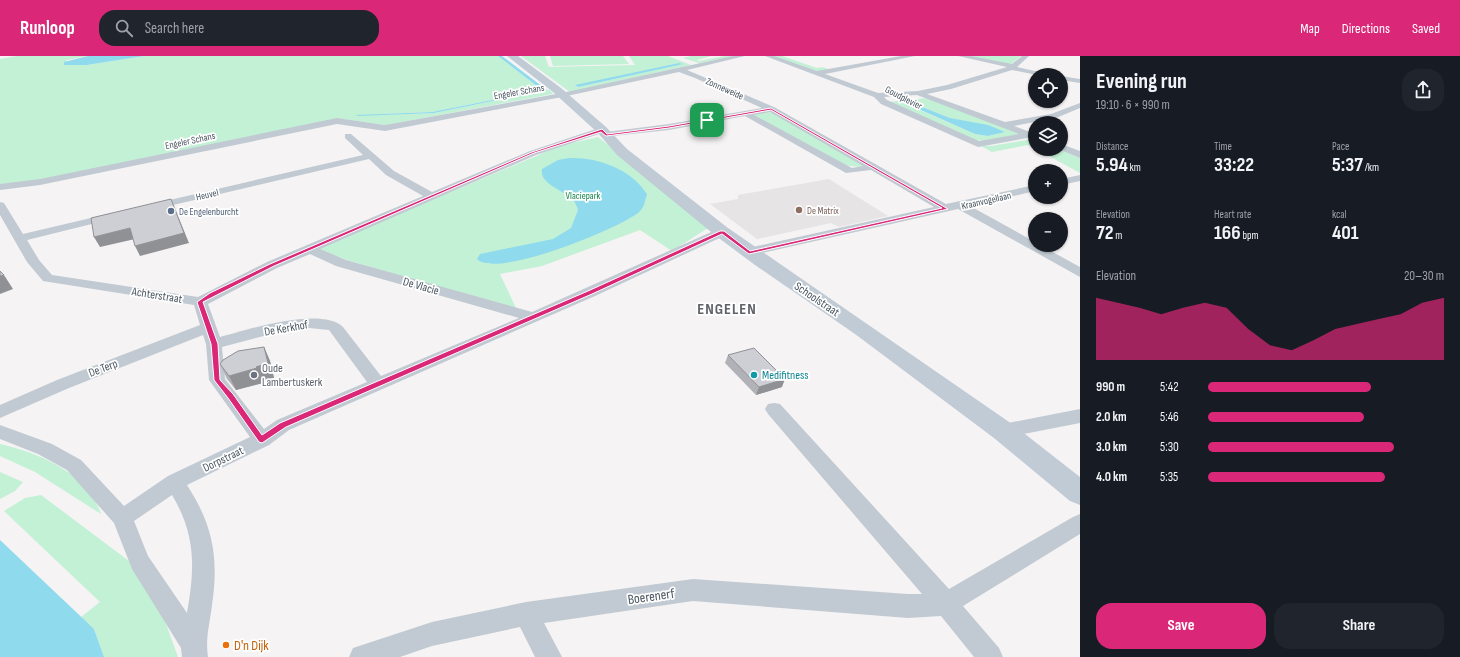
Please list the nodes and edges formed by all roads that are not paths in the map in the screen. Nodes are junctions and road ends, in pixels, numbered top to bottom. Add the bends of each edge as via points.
1 (512, 56) edge
2 (742, 56) edge
3 (768, 56) edge
4 (912, 56) edge
5 (961, 56) edge
6 (1026, 56) edge
7 (1013, 67) junction
8 (680, 70) junction
9 (1028, 70) edge
10 (818, 73) junction
11 (1068, 79) edge
12 (1080, 81) edge
13 (918, 93) junction
14 (562, 95) junction
15 (877, 96) junction
16 (1080, 105) edge
17 (771, 109) junction
18 (745, 113) junction
19 (1005, 125) junction
20 (385, 128) junction
21 (604, 133) junction
22 (1028, 134) edge
23 (1028, 137) edge
24 (1068, 150) edge
25 (1080, 155) edge
26 (370, 156) junction
27 (873, 167) junction
28 (1080, 178) edge
29 (1068, 181) edge
30 (1068, 184) edge
31 (0, 187) edge
32 (1080, 188) edge
33 (1028, 190) edge
34 (433, 197) junction
35 (0, 205) edge
36 (960, 205) junction
37 (946, 209) junction
38 (139, 210) edge
39 (124, 213) edge
40 (722, 232) junction
41 (20, 238) junction
42 (310, 249) junction
43 (749, 252) junction
44 (1080, 273) edge
45 (200, 302) junction
46 (533, 317) junction
47 (207, 328) junction
48 (214, 344) junction
49 (378, 385) junction
50 (774, 409) dead end
51 (0, 412) edge
52 (1080, 416) edge
53 (1003, 430) junction
54 (0, 432) edge
55 (262, 440) junction
56 (175, 482) junction
57 (1080, 493) edge
58 (122, 518) junction
59 (1080, 523) edge
60 (946, 604) junction
61 (526, 614) junction
62 (194, 651) edge
63 (362, 657) edge
64 (549, 657) edge
65 (990, 657) edge

1 - 14 street, Schoolstraat
2 - 8 street, Engeler Schans
3 - 10 street, Goudplevier
4 - 10 street
5 - 7 street
6 - 7 street
7 - 9 street
7 - 13 street
8 - 14 street, Engeler Schans
8 - 17 street, Zonneweide
10 - 15 street, Goudplevier
11 - 12 street
13 - 15 street
13 - 19 street, Goudplevier
14 - 20 street, Engeler Schans
14 - 21 street, Schoolstraat
15 - 23 street, Goudplevier via 884,102 978,144
16 - 19 street via 1053,116
17 - 18 street
17 - 27 street, Zonneweide
18 - 21 street via 669,127
18 - 27 street, Zonneweide via 850,171
19 - 22 street, Goudplevier
20 - 26 street, Engeler Schans via 348,136
20 - 31 street, Engeler Schans via 337,121 40,182
21 - 34 street via 533,153
21 - 40 street, Schoolstraat via 622,152
24 - 25 street
26 - 34 street via 390,173
26 - 38 street, Heuvel
27 - 37 street, Zonneweide
28 - 29 street
30 - 32 street
33 - 36 street, Kraanvogellaan
34 - 42 street
35 - 41 street, Achterstraat
36 - 37 street, Kraanvogellaan
36 - 44 street
37 - 43 street, Kraanvogellaan
39 - 41 street
40 - 43 street, Schoolstraat
40 - 46 street, Dorpstraat
41 - 45 street, Achterstraat via 34,262 48,278
42 - 45 street via 272,265
42 - 46 street, De Vlacie via 341,263
43 - 53 street, Schoolstraat
45 - 47 street
46 - 49 street, Dorpstraat
47 - 48 street
47 - 51 street, De Terp via 63,384
48 - 49 street, De Kerkhof via 292,325 321,323 335,328
48 - 55 street via 217,380
49 - 55 street, Dorpstraat via 283,425
50 - 60 street
52 - 53 street
53 - 57 street, Schoolstraat
54 - 58 street via 45,449 74,465
55 - 56 street, Dorpstraat
56 - 58 street, Dorpstraat
56 - 62 street via 196,520 205,560
58 - 62 street via 140,562
59 - 60 street, Boerenerf
60 - 61 street, Boerenerf via 908,606 693,590
60 - 65 street
61 - 63 street, Boerenerf via 432,634
61 - 64 street

